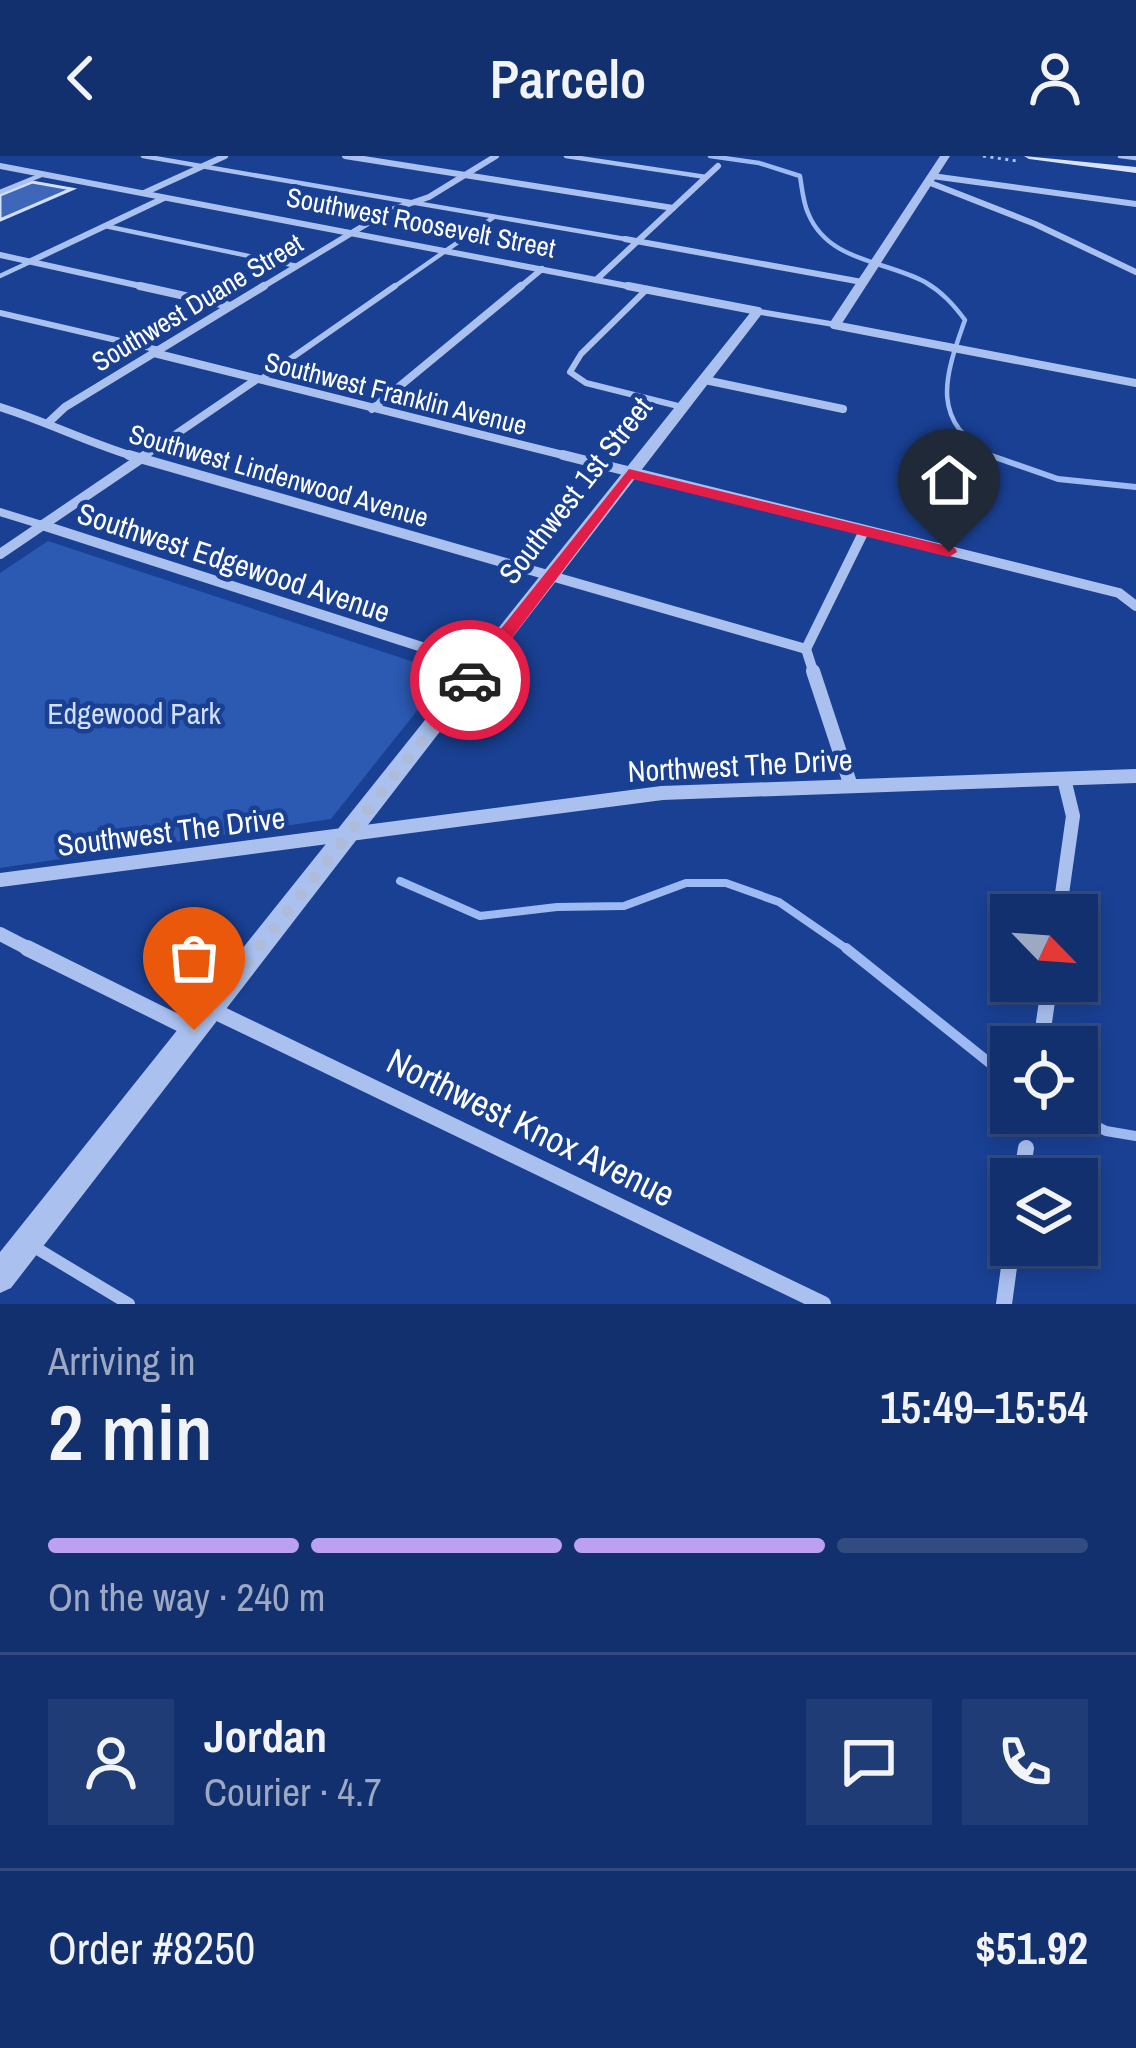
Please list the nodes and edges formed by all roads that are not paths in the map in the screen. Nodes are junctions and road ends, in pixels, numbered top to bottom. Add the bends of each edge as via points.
1 (143, 156) edge
2 (225, 156) edge
3 (345, 156) edge
4 (496, 156) edge
5 (566, 156) edge
6 (945, 156) edge
7 (1029, 156) edge
8 (1120, 156) edge
9 (1136, 158) edge
10 (1, 166) edge
11 (202, 166) junction
12 (718, 166) dead end
13 (1136, 170) edge
14 (44, 174) junction
15 (465, 176) junction
16 (706, 177) junction
17 (930, 179) junction
18 (0, 192) edge
19 (143, 193) junction
20 (166, 197) junction
21 (1100, 199) junction
22 (414, 203) junction
23 (1136, 204) edge
24 (673, 208) junction
25 (1136, 214) edge
26 (494, 217) junction
27 (105, 226) junction
28 (351, 233) junction
29 (625, 239) joint
30 (635, 243) junction
31 (446, 251) junction
32 (0, 255) edge
33 (30, 262) junction
34 (297, 266) junction
35 (542, 269) junction
36 (1136, 272) edge
37 (0, 276) edge
38 (865, 278) junction
39 (596, 280) junction
40 (647, 289) junction
41 (231, 306) junction
42 (758, 310) junction
43 (0, 313) edge
44 (834, 325) junction
45 (156, 352) junction
46 (258, 380) junction
47 (704, 380) junction
48 (1136, 383) edge
49 (0, 407) edge
50 (682, 407) junction
51 (372, 409) junction
52 (843, 410) dead end
53 (49, 422) junction
54 (142, 458) junction
55 (629, 473) junction
56 (0, 512) edge
57 (42, 525) junction
58 (864, 531) junction
59 (0, 554) edge
60 (550, 576) junction
61 (1136, 606) edge
62 (806, 649) junction
63 (481, 666) junction
64 (1136, 776) edge
65 (1065, 783) junction
66 (851, 785) junction
67 (348, 835) junction
68 (0, 880) edge
69 (1062, 894) edge
70 (0, 934) edge
71 (1047, 1002) edge
72 (203, 1020) junction
73 (1044, 1022) dead end
74 (1025, 1148) dead end
75 (1024, 1158) edge
76 (27, 1243) junction
77 (1009, 1266) edge
78 (0, 1277) edge
79 (129, 1304) edge
80 (823, 1304) edge
81 (1004, 1304) edge

1 - 11 lane
2 - 11 street
3 - 15 street
4 - 15 street, Southwest Duane Street
5 - 16 lane
6 - 17 street
7 - 13 main road
8 - 9 lane
10 - 14 street, Southwest Roosevelt Street
11 - 19 street
11 - 22 lane
12 - 16 street
14 - 18 lane
14 - 19 street, Southwest Roosevelt Street
15 - 22 street, Southwest Duane Street
15 - 24 street
16 - 24 street
17 - 21 street
17 - 36 street
17 - 38 street
19 - 20 street, Southwest Roosevelt Street
20 - 27 street
20 - 28 street, Southwest Roosevelt Street
21 - 23 street
21 - 25 street
22 - 26 lane
22 - 28 street, Southwest Duane Street
24 - 30 street
26 - 29 lane
26 - 31 lane
27 - 33 street
27 - 34 lane
28 - 31 street, Southwest Roosevelt Street
28 - 34 street, Southwest Duane Street
29 - 30 street
30 - 38 street
30 - 39 street
31 - 35 street, Southwest Roosevelt Street
31 - 46 lane
32 - 33 street
33 - 37 lane
33 - 41 street
34 - 41 street, Southwest Duane Street
35 - 39 street, Southwest Roosevelt Street
35 - 51 street
38 - 44 street
39 - 40 street, Southwest Roosevelt Street
40 - 42 street, Southwest Roosevelt Street
40 - 50 lane via 571,372
41 - 45 street, Southwest Duane Street
42 - 44 street, Southwest Roosevelt Street
42 - 47 street, Southwest 1st Street
43 - 45 lane
44 - 48 street
45 - 46 street, Southwest Franklin Avenue
45 - 53 street, Southwest Duane Street
46 - 51 street, Southwest Franklin Avenue
46 - 54 street
47 - 50 street, Southwest 1st Street
47 - 52 street
49 - 53 street, Southwest Lindenwood Avenue
50 - 55 street, Southwest 1st Street
51 - 55 street, Southwest Franklin Avenue
53 - 54 street, Southwest Lindenwood Avenue
54 - 57 street
54 - 60 street, Southwest Lindenwood Avenue
55 - 58 street, Southwest Franklin Avenue
55 - 60 street, Southwest 1st Street
56 - 57 lane
57 - 59 street
57 - 63 street, Southwest Edgewood Avenue
58 - 61 street, Southwest Franklin Avenue via 1119,593
58 - 62 street
60 - 62 street, Southwest Lindenwood Avenue
60 - 63 street, Southwest 1st Street
62 - 66 street
63 - 67 street, Southwest 1st Street
64 - 65 street, Northwest The Drive
65 - 66 street, Northwest The Drive
65 - 69 street via 1073,817
66 - 67 street, Northwest The Drive via 662,793
67 - 68 street, Southwest The Drive
67 - 72 street, Southwest 1st Street
70 - 72 street, Northwest Knox Avenue
71 - 73 street
72 - 76 street, Southwest 1st Street
72 - 80 street, Northwest Knox Avenue
74 - 75 street
76 - 78 street, Southwest 1st Street
76 - 79 lane
77 - 81 street

